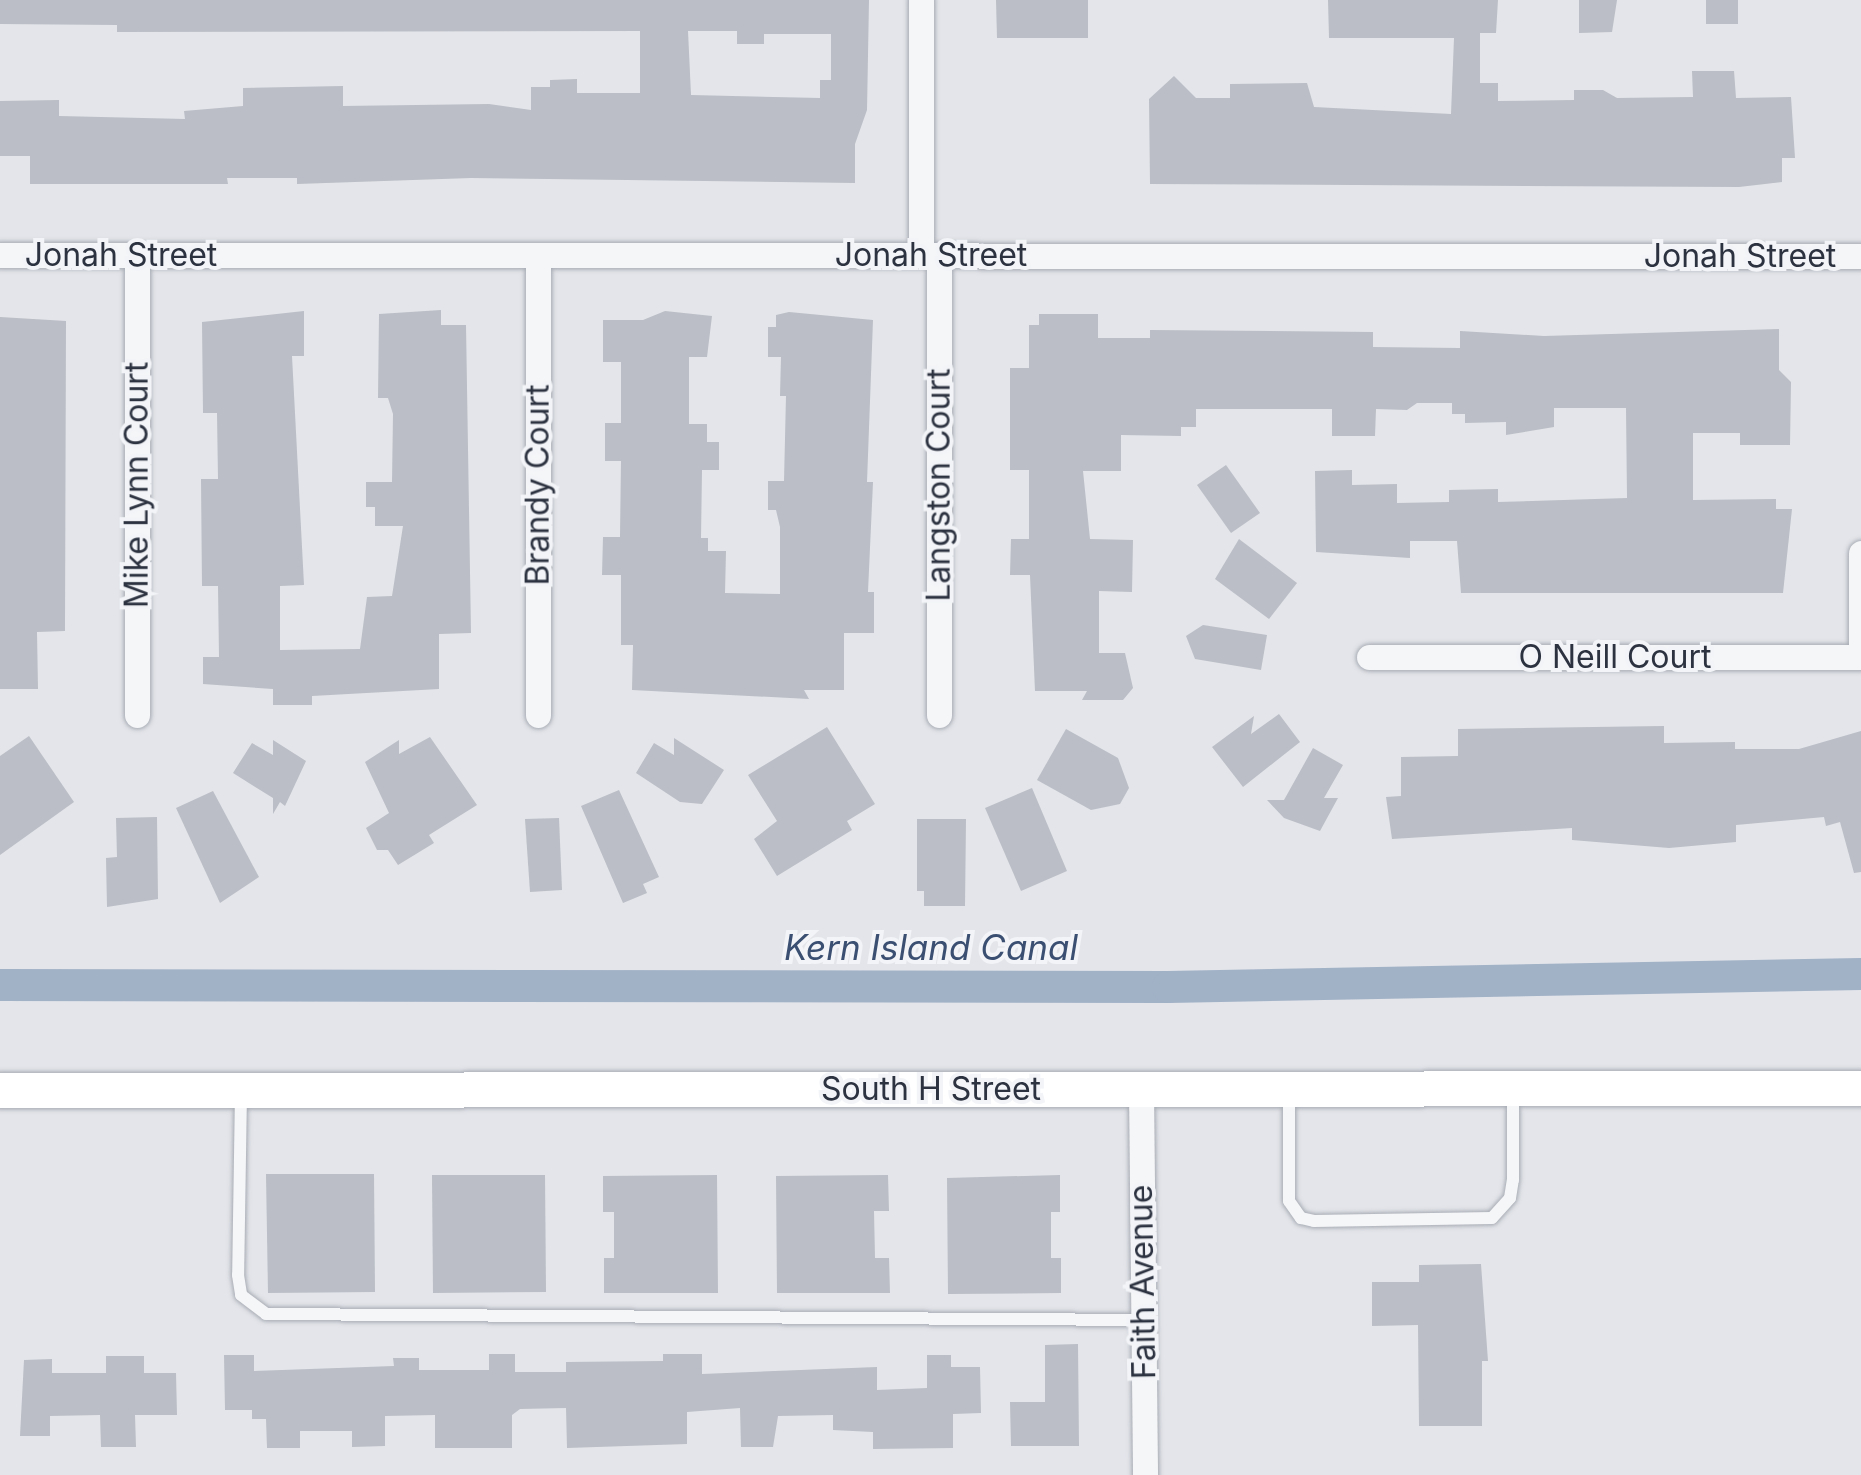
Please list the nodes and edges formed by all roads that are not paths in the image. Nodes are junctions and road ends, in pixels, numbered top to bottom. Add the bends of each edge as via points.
1 (921, 0) edge
2 (0, 255) edge
3 (137, 255) junction
4 (538, 255) junction
5 (930, 255) junction
6 (1861, 256) edge
7 (1861, 552) edge
8 (1369, 657) dead end
9 (1861, 658) edge
10 (137, 715) dead end
11 (538, 715) dead end
12 (939, 715) dead end
13 (1861, 1088) edge
14 (1141, 1089) junction
15 (1290, 1089) junction
16 (1513, 1089) junction
17 (0, 1090) edge
18 (241, 1090) junction
19 (1144, 1320) junction
20 (1146, 1475) edge

1 - 5 street, Langston Court
2 - 3 street, Jonah Street
3 - 4 street, Jonah Street
3 - 10 street, Mike Lynn Court
4 - 5 street, Jonah Street
4 - 11 street, Brandy Court
5 - 6 street, Jonah Street
5 - 12 street, Langston Court
7 - 9 street
8 - 9 street, O Neill Court
13 - 16 street, South H Street
14 - 15 street, South H Street
14 - 18 street, South H Street
14 - 19 street, Faith Avenue
15 - 16 street, South H Street
15 - 16 lane via 1289,1201 1301,1218 1314,1222 1492,1218 1510,1198 1513,1180
17 - 18 street, South H Street
18 - 19 lane via 238,1275 241,1294 266,1314
19 - 20 street, Faith Avenue

